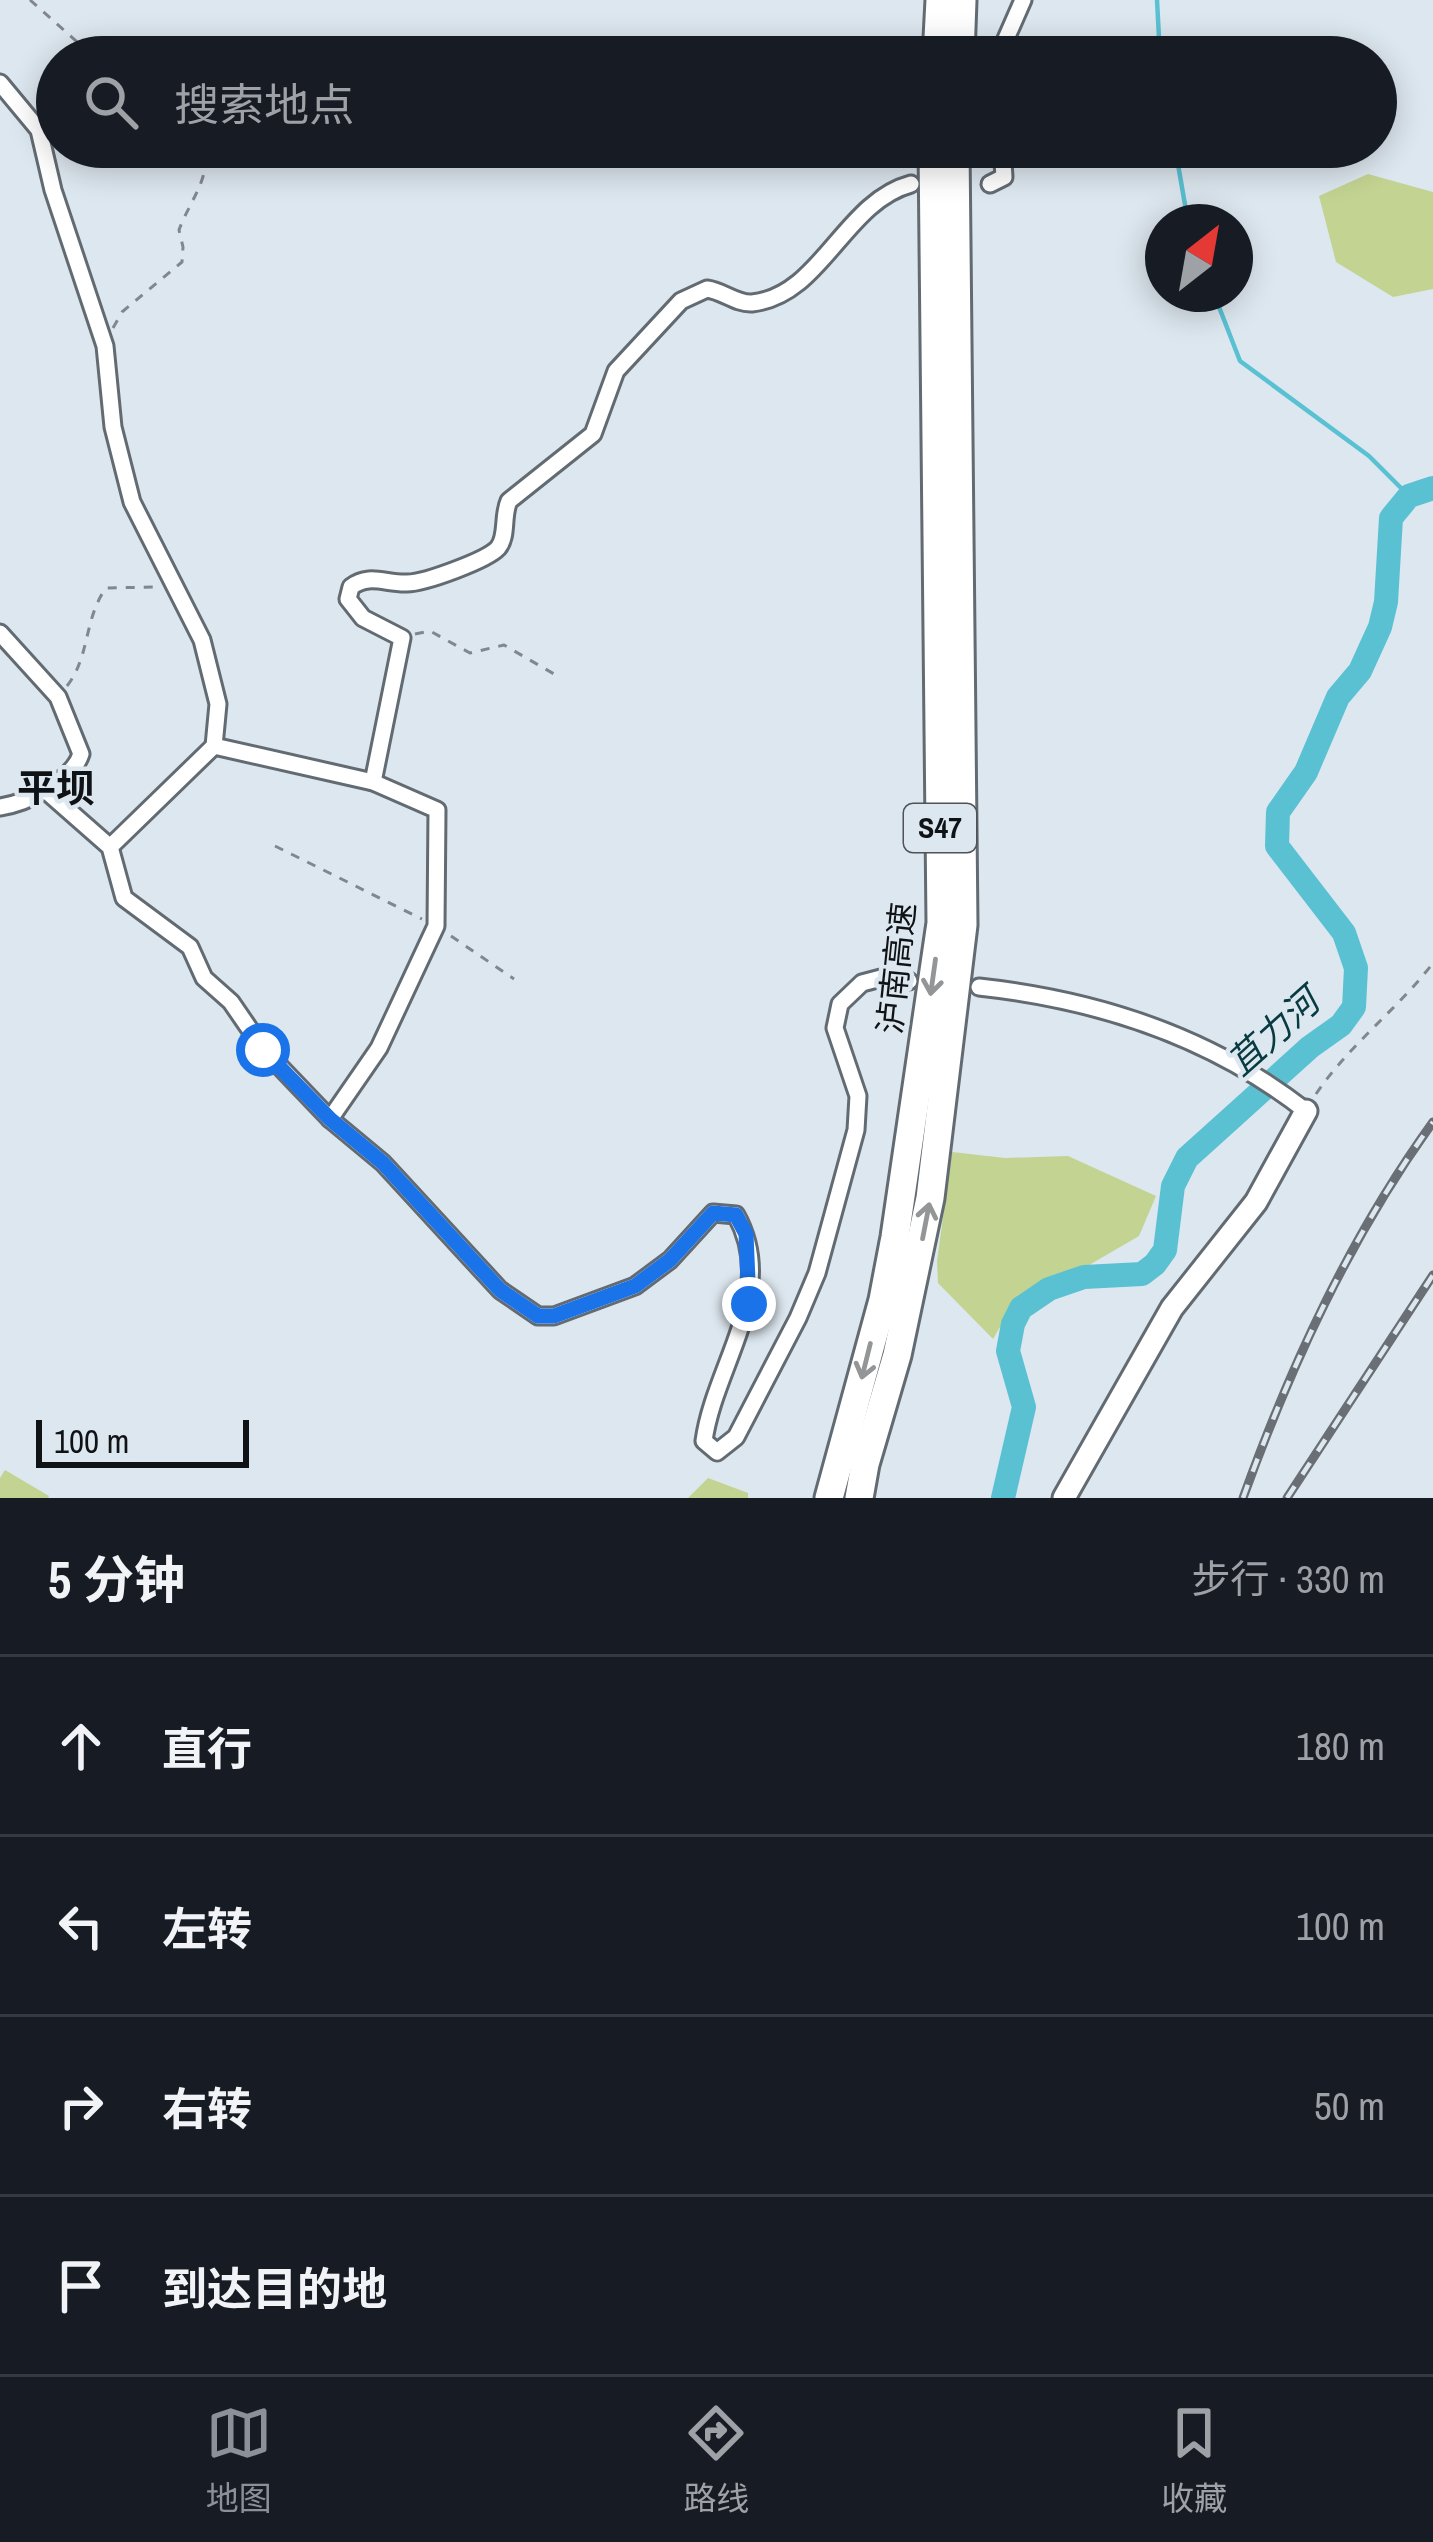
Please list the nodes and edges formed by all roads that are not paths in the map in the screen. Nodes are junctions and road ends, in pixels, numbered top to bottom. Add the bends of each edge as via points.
1 (940, 0) edge
2 (962, 0) edge
3 (1023, 0) edge
4 (938, 36) edge
5 (960, 36) edge
6 (1007, 36) edge
7 (0, 83) edge
8 (36, 126) edge
9 (48, 168) edge
10 (933, 168) edge
11 (955, 168) edge
12 (1003, 168) edge
13 (911, 184) dead end
14 (990, 184) dead end
15 (0, 633) edge
16 (214, 746) junction
17 (373, 782) junction
18 (44, 788) junction
19 (0, 807) edge
20 (110, 847) junction
21 (909, 981) dead end
22 (979, 987) dead end
23 (1306, 1111) joint
24 (330, 1119) junction
25 (829, 1498) edge
26 (859, 1498) edge
27 (1064, 1498) edge

1 - 4 highway
2 - 5 highway
3 - 6 street
7 - 8 street
9 - 16 street via 105,346 132,502 202,640 218,704
10 -> 25 highway, 泸南高速 / S47 via 941,923 887,1279
26 -> 11 highway, 泸南高速 / S47 via 930,1198 963,925
12 - 14 street via 1004,177
13 - 17 street via 867,207 815,268 782,290 742,302 707,289 681,301 616,371 592,434 509,501 496,550 424,581 354,584 348,599 356,612 402,638
15 - 18 street via 58,697 80,754 74,770
16 - 17 street
16 - 20 street
17 - 24 street via 437,810 436,926 379,1048
18 - 19 street
18 - 20 street
20 - 24 street via 124,898 190,947 204,978
21 - 24 street via 862,983 840,1004 836,1028 858,1096 856,1130 817,1273 736,1437 717,1452 704,1441 708,1408 749,1304 746,1234 736,1215 713,1213 635,1286 538,1316 500,1290 383,1163
22 - 23 street via 1119,1014 1182,1036
23 - 27 street via 1256,1202 1172,1308

